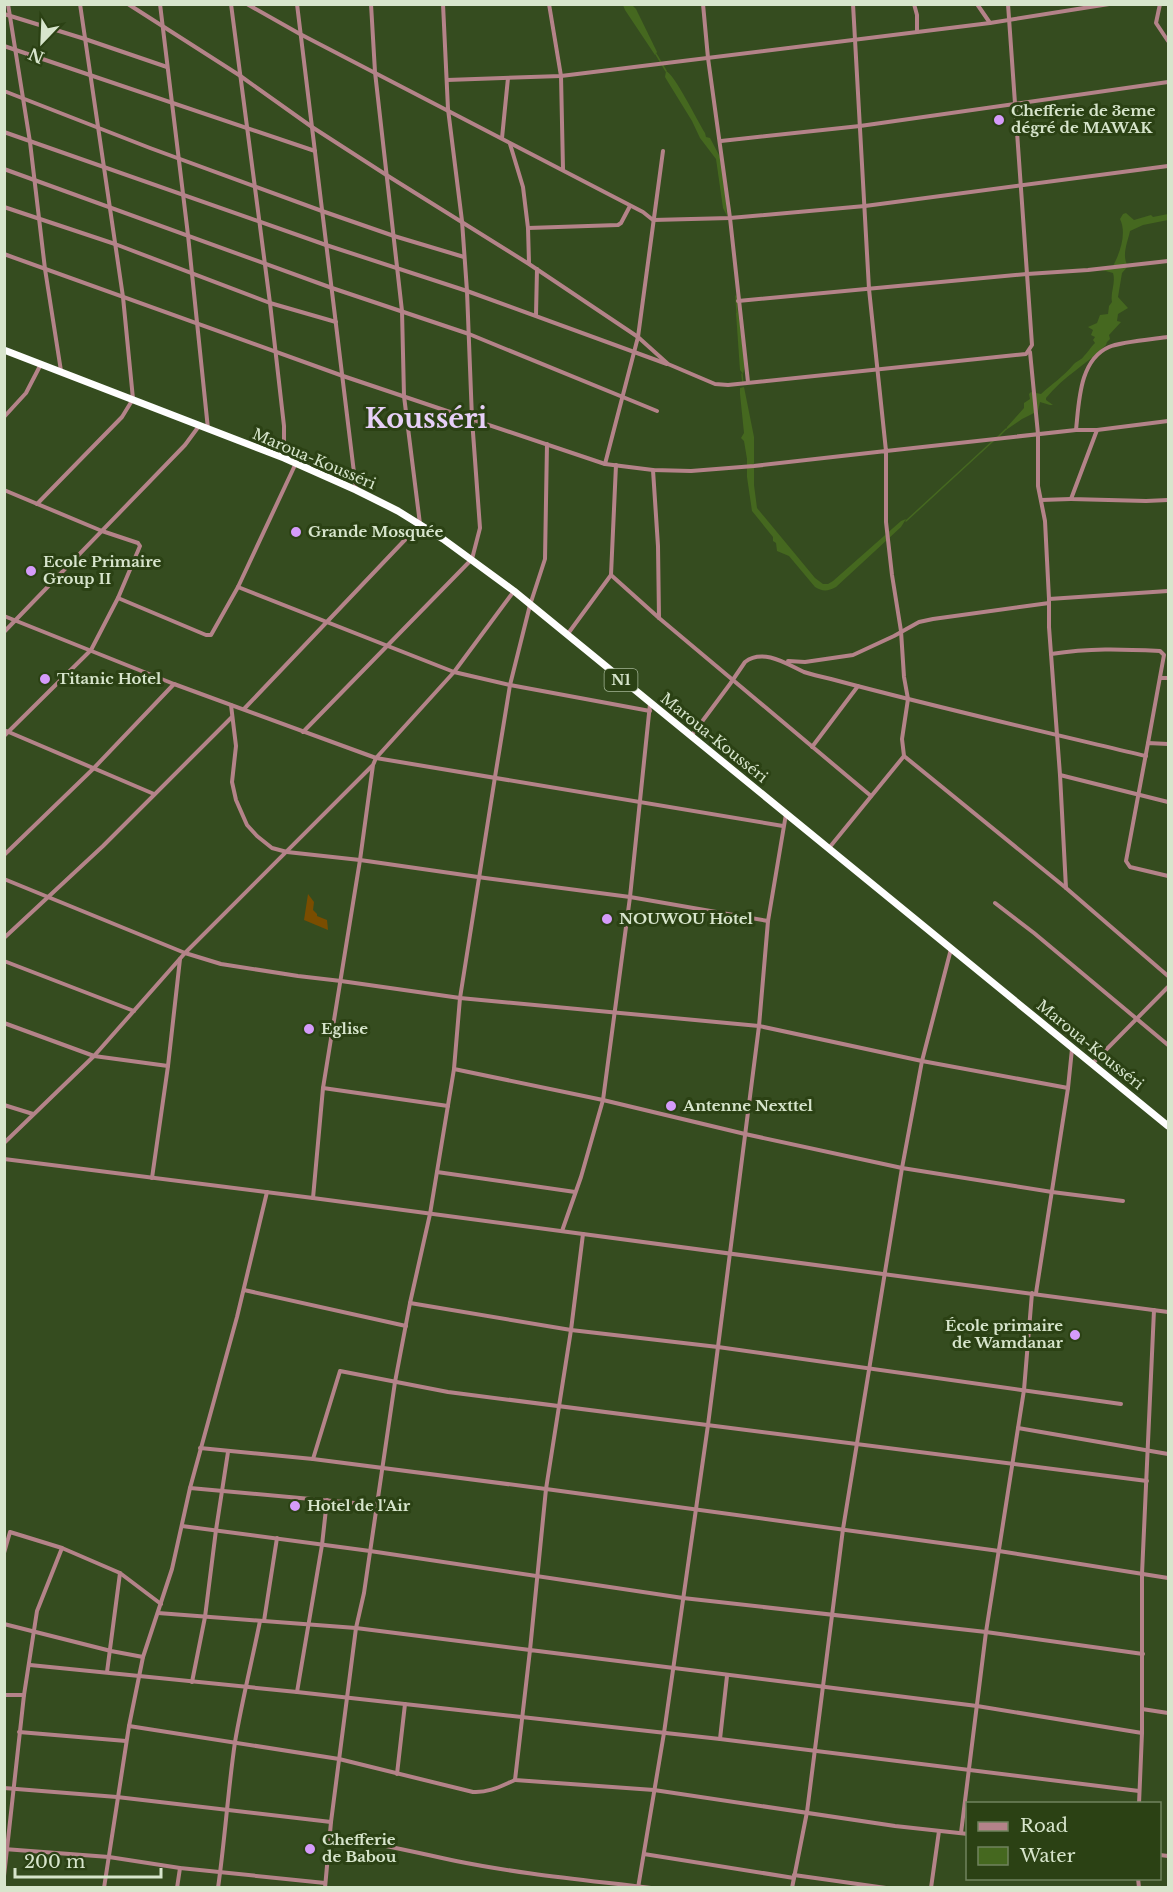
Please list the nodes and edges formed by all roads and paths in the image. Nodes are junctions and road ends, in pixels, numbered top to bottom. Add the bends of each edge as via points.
1 (8, 4) edge
2 (80, 4) edge
3 (128, 4) edge
4 (160, 4) edge
5 (231, 4) edge
6 (248, 4) edge
7 (297, 4) edge
8 (371, 4) edge
9 (443, 4) edge
10 (549, 4) edge
11 (703, 4) edge
12 (853, 4) edge
13 (914, 4) edge
14 (977, 4) edge
15 (1008, 4) edge
16 (1109, 4) edge
17 (1160, 4) edge
18 (7, 15) edge
19 (1009, 21) junction
20 (990, 23) junction
21 (162, 26) junction
22 (917, 32) junction
23 (300, 34) junction
24 (85, 39) junction
25 (855, 40) junction
26 (1168, 41) edge
27 (4, 46) edge
28 (16, 50) junction
29 (708, 58) junction
30 (167, 67) junction
31 (375, 72) junction
32 (90, 75) junction
33 (239, 75) junction
34 (561, 76) junction
35 (508, 78) junction
36 (447, 80) junction
37 (1168, 82) edge
38 (4, 91) edge
39 (21, 97) junction
40 (172, 103) junction
41 (1015, 103) junction
42 (448, 109) junction
43 (860, 126) junction
44 (99, 127) junction
45 (246, 127) junction
46 (312, 127) junction
47 (4, 132) edge
48 (502, 138) junction
49 (721, 141) junction
50 (30, 142) junction
51 (510, 143) junction
52 (315, 151) junction
53 (663, 151) dead end
54 (179, 159) junction
55 (1168, 166) edge
56 (105, 168) junction
57 (4, 169) edge
58 (562, 169) junction
59 (388, 176) junction
60 (34, 180) junction
61 (254, 185) junction
62 (1021, 186) junction
63 (182, 194) junction
64 (630, 206) junction
65 (865, 206) junction
66 (4, 207) edge
67 (111, 207) junction
68 (322, 211) junction
69 (39, 219) junction
70 (730, 219) junction
71 (653, 220) junction
72 (462, 221) junction
73 (258, 222) junction
74 (528, 228) junction
75 (188, 235) junction
76 (394, 236) junction
77 (116, 244) junction
78 (326, 245) junction
79 (4, 254) edge
80 (464, 257) junction
81 (1168, 261) edge
82 (264, 264) junction
83 (529, 264) junction
84 (45, 269) junction
85 (397, 269) junction
86 (537, 269) junction
87 (192, 274) junction
88 (1027, 274) junction
89 (332, 288) junction
90 (869, 289) junction
91 (467, 291) junction
92 (123, 297) junction
93 (738, 301) junction
94 (270, 303) junction
95 (402, 311) junction
96 (536, 315) junction
97 (336, 322) junction
98 (198, 323) junction
99 (469, 334) junction
100 (638, 337) junction
101 (1168, 337) edge
102 (4, 350) edge
103 (275, 351) junction
104 (1030, 351) junction
105 (635, 352) junction
106 (41, 364) junction
107 (668, 364) junction
108 (878, 369) junction
109 (61, 372) junction
110 (343, 376) junction
111 (747, 382) junction
112 (404, 396) junction
113 (623, 397) junction
114 (134, 399) junction
115 (657, 411) dead end
116 (4, 417) edge
117 (472, 419) junction
118 (1168, 421) edge
119 (200, 426) junction
120 (208, 429) junction
121 (1076, 430) junction
122 (1097, 430) junction
123 (1038, 434) junction
124 (547, 444) junction
125 (886, 451) junction
126 (284, 458) junction
127 (296, 463) junction
128 (605, 464) junction
129 (616, 465) junction
130 (653, 470) junction
131 (4, 490) edge
132 (356, 490) junction
133 (1071, 499) junction
134 (1041, 500) junction
135 (1168, 500) edge
136 (37, 504) junction
137 (420, 524) junction
138 (102, 531) junction
139 (471, 559) junction
140 (611, 575) junction
141 (238, 587) junction
142 (514, 591) junction
143 (1168, 591) edge
144 (118, 598) junction
145 (1049, 601) junction
146 (530, 605) junction
147 (4, 616) edge
148 (659, 618) junction
149 (17, 620) junction
150 (326, 622) junction
151 (4, 632) edge
152 (901, 632) junction
153 (566, 635) junction
154 (387, 646) junction
155 (91, 650) junction
156 (1051, 654) junction
157 (782, 659) junction
158 (454, 672) junction
159 (1160, 678) junction
160 (1168, 678) edge
161 (733, 680) junction
162 (174, 684) junction
163 (510, 685) junction
164 (858, 686) junction
165 (908, 699) junction
166 (650, 703) junction
167 (231, 705) junction
168 (244, 710) junction
169 (650, 711) junction
170 (232, 717) junction
171 (303, 732) junction
172 (6, 733) edge
173 (1056, 735) junction
174 (691, 737) junction
175 (1148, 743) junction
176 (1168, 744) edge
177 (812, 747) junction
178 (904, 756) junction
179 (1146, 756) junction
180 (376, 758) junction
181 (373, 765) junction
182 (93, 769) junction
183 (1060, 774) junction
184 (495, 777) junction
185 (1138, 793) junction
186 (154, 794) junction
187 (871, 796) junction
188 (641, 802) junction
189 (1168, 802) edge
190 (786, 814) junction
191 (783, 826) junction
192 (829, 849) junction
193 (287, 852) junction
194 (4, 855) edge
195 (360, 860) junction
196 (1168, 876) edge
197 (480, 878) junction
198 (4, 879) edge
199 (1066, 888) junction
200 (49, 897) junction
201 (630, 897) junction
202 (995, 903) dead end
203 (768, 921) junction
204 (4, 938) edge
205 (951, 949) junction
206 (185, 953) junction
207 (180, 958) junction
208 (4, 961) edge
209 (1168, 976) edge
210 (341, 981) junction
211 (1168, 987) edge
212 (460, 998) junction
213 (134, 1011) junction
214 (615, 1012) junction
215 (1137, 1018) junction
216 (4, 1023) edge
217 (759, 1026) junction
218 (1168, 1045) edge
219 (1072, 1048) junction
220 (94, 1056) junction
221 (922, 1061) junction
222 (1092, 1064) junction
223 (168, 1066) junction
224 (454, 1069) junction
225 (323, 1088) junction
226 (1068, 1088) junction
227 (603, 1100) junction
228 (4, 1105) edge
229 (448, 1106) junction
230 (33, 1114) junction
231 (1168, 1126) edge
232 (745, 1134) junction
233 (4, 1143) edge
234 (4, 1159) edge
235 (902, 1168) junction
236 (437, 1172) junction
237 (152, 1178) junction
238 (267, 1192) junction
239 (575, 1192) junction
240 (1052, 1192) junction
241 (313, 1198) junction
242 (1123, 1201) dead end
243 (430, 1214) junction
244 (562, 1231) junction
245 (583, 1234) junction
246 (730, 1254) junction
247 (884, 1273) junction
248 (244, 1290) junction
249 (1034, 1293) junction
250 (410, 1303) junction
251 (1154, 1310) junction
252 (1168, 1312) edge
253 (406, 1326) junction
254 (571, 1330) junction
255 (718, 1347) junction
256 (870, 1368) junction
257 (395, 1382) junction
258 (1024, 1390) junction
259 (1121, 1404) dead end
260 (560, 1405) junction
261 (708, 1425) junction
262 (1018, 1428) junction
263 (858, 1444) junction
264 (200, 1448) junction
265 (1149, 1451) junction
266 (228, 1452) junction
267 (1168, 1454) edge
268 (313, 1460) junction
269 (1013, 1463) junction
270 (381, 1468) junction
271 (1147, 1481) junction
272 (190, 1488) junction
273 (546, 1489) junction
274 (222, 1490) junction
275 (327, 1500) junction
276 (376, 1505) junction
277 (696, 1510) junction
278 (182, 1526) junction
279 (843, 1529) junction
280 (216, 1530) junction
281 (7, 1532) edge
282 (277, 1538) junction
283 (322, 1545) junction
284 (62, 1548) junction
285 (370, 1551) junction
286 (999, 1551) junction
287 (4, 1553) edge
288 (120, 1573) junction
289 (1142, 1574) junction
290 (538, 1577) junction
291 (1168, 1578) edge
292 (683, 1598) junction
293 (161, 1604) junction
294 (158, 1613) junction
295 (831, 1615) junction
296 (205, 1617) junction
297 (262, 1621) junction
298 (4, 1624) edge
299 (308, 1626) junction
300 (356, 1629) junction
301 (35, 1632) junction
302 (986, 1632) junction
303 (530, 1650) junction
304 (111, 1651) junction
305 (1143, 1654) junction
306 (143, 1657) junction
307 (30, 1665) junction
308 (673, 1669) junction
309 (107, 1672) junction
310 (139, 1675) junction
311 (727, 1676) junction
312 (192, 1682) junction
313 (245, 1687) junction
314 (823, 1688) junction
315 (297, 1692) junction
316 (4, 1695) edge
317 (24, 1695) junction
318 (347, 1698) junction
319 (405, 1704) junction
320 (977, 1706) junction
321 (1142, 1709) junction
322 (1168, 1713) edge
323 (523, 1718) junction
324 (129, 1726) junction
325 (19, 1732) junction
326 (664, 1733) junction
327 (1142, 1733) junction
328 (720, 1739) junction
329 (126, 1741) junction
330 (235, 1742) junction
331 (815, 1750) junction
332 (339, 1759) junction
333 (969, 1769) junction
334 (397, 1774) junction
335 (515, 1780) junction
336 (4, 1788) edge
337 (13, 1789) junction
338 (654, 1790) junction
339 (1139, 1791) junction
340 (117, 1797) junction
341 (1139, 1802) edge
342 (226, 1809) junction
343 (807, 1812) junction
344 (4, 1816) edge
345 (10, 1816) junction
346 (331, 1822) junction
347 (939, 1831) junction
348 (961, 1833) junction
349 (966, 1834) edge
350 (330, 1836) junction
351 (6, 1849) edge
352 (644, 1854) junction
353 (109, 1857) junction
354 (180, 1868) junction
355 (220, 1872) junction
356 (4, 1876) edge
357 (794, 1877) junction
358 (325, 1885) edge
359 (104, 1887) edge
360 (177, 1887) edge
361 (218, 1887) edge
362 (639, 1887) edge
363 (651, 1887) edge
364 (792, 1887) edge
365 (886, 1887) edge
366 (931, 1887) edge

1 - 18 street
2 - 24 street
3 - 21 street
4 - 21 street
5 - 33 street
6 - 23 street
7 - 23 street
8 - 31 street
9 - 36 street
10 - 34 street
11 - 29 street
12 - 25 street
13 - 22 street
14 - 20 street
15 - 19 street
16 - 19 street
17 - 26 street via 1156,23
18 - 24 street
18 - 28 street
19 - 20 street
19 - 41 street
20 - 22 street
21 - 30 street
21 - 33 street
22 - 25 street
23 - 31 street
23 - 46 street
24 - 30 street
24 - 32 street
25 - 29 street
25 - 43 street
27 - 28 street
28 - 32 street
28 - 39 street
29 - 34 street
29 - 49 street
30 - 40 street
31 - 42 street
31 - 59 street
32 - 40 street
32 - 44 street
33 - 45 street
33 - 46 street
34 - 35 street
34 - 58 street
35 - 36 street
35 - 48 street
36 - 42 street
37 - 41 street
38 - 39 street
39 - 44 street
39 - 50 street
40 - 45 street
40 - 54 street
41 - 43 street
41 - 62 street
42 - 48 street
42 - 72 street
43 - 49 street
43 - 65 street
44 - 54 street
44 - 56 street
45 - 52 street
45 - 61 street
46 - 52 street
46 - 59 street
47 - 50 street
48 - 51 street
49 - 70 street
50 - 56 street
50 - 60 street
51 - 58 street
51 - 74 street via 522,179
52 - 68 street
53 - 71 street
54 - 61 street
54 - 63 street
55 - 62 street
56 - 63 street
56 - 67 street
57 - 60 street
58 - 64 street
59 - 72 street
59 - 76 street
60 - 67 street
60 - 69 street
61 - 68 street
61 - 73 street
62 - 65 street
62 - 88 street
63 - 73 street
63 - 75 street
64 - 71 street
64 - 74 street via 618,225
65 - 70 street
65 - 90 street
66 - 69 street
67 - 75 street
67 - 77 street
68 - 76 street
68 - 78 street
69 - 77 street
69 - 84 street
70 - 71 street
70 - 93 street
71 - 100 street
72 - 80 street
72 - 83 street
73 - 78 street
73 - 82 street
74 - 83 street
75 - 82 street
75 - 87 street
76 - 80 street
76 - 85 street
77 - 87 street
77 - 92 street
78 - 85 street
78 - 89 street
79 - 84 street
80 - 91 street
81 - 88 street
82 - 89 street
82 - 94 street
83 - 86 street
84 - 92 street
84 - 109 street
85 - 91 street
85 - 95 street
86 - 96 street
86 - 100 street
87 - 94 street
87 - 98 street
88 - 90 street
88 - 104 street
89 - 95 street
89 - 97 street
90 - 93 street
90 - 108 street
91 - 96 street
91 - 99 street
92 - 98 street
92 - 114 street
93 - 111 street
94 - 97 street
94 - 103 street
95 - 99 street
95 - 112 street
96 - 105 street
97 - 110 street
98 - 103 street
98 - 120 street
99 - 113 street
99 - 117 street
100 - 105 street
100 - 107 street
101 - 121 street via 1109,346 1097,355 1081,390
102 - 106 highway, Maroua-Kousséri / N1
103 - 110 street
103 - 126 street
104 - 108 street
104 - 123 street
105 - 107 street
105 - 113 street
106 - 109 highway, Maroua-Kousséri / N1
106 - 116 street via 26,393
107 - 111 street via 715,384
108 - 111 street
108 - 125 street
109 - 114 highway, Maroua-Kousséri / N1
110 - 112 street
110 - 132 street
112 - 117 street
112 - 137 street
113 - 115 street
113 - 128 street
114 - 119 highway, Maroua-Kousséri / N1
114 - 136 street via 122,417
117 - 124 street
117 - 139 street via 480,528
118 - 122 street
119 - 120 highway, Maroua-Kousséri / N1
119 - 138 street
120 - 126 highway, Maroua-Kousséri / N1
121 - 122 street
121 - 123 street
122 - 133 street
123 - 125 street
123 - 134 street
124 - 128 street
124 - 146 street via 545,559
125 - 130 street via 691,471
125 - 152 street via 886,522
126 - 127 highway, Maroua-Kousséri / N1
127 - 132 highway, Maroua-Kousséri / N1
127 - 141 street
128 - 129 street
129 - 130 street
129 - 140 street
130 - 148 street
131 - 136 street
132 - 137 highway, Maroua-Kousséri / N1
133 - 134 street
133 - 135 street
134 - 145 street
136 - 138 street
137 - 139 highway, Maroua-Kousséri / N1
137 - 150 street
138 - 144 street via 140,546
138 - 149 street
139 - 142 highway, Maroua-Kousséri / N1
139 - 154 street
140 - 148 street
140 - 153 street
141 - 144 street via 208,636
141 - 150 street
142 - 146 highway, Maroua-Kousséri / N1
142 - 158 street
143 - 145 street
144 - 155 street
145 - 152 street via 933,619
145 - 156 street
146 - 153 highway, Maroua-Kousséri / N1
146 - 163 street
147 - 149 street
148 - 161 street
149 - 151 street
149 - 155 street
150 - 154 street
150 - 168 street
152 - 157 street via 846,656 805,662
152 - 165 street
153 - 166 highway, Maroua-Kousséri / N1
154 - 158 street
154 - 171 street
155 - 162 street
155 - 172 street
156 - 159 street via 1082,649 1160,651 1164,656
156 - 173 street
157 - 161 street via 748,659
157 - 164 street via 804,671
158 - 163 street
158 - 180 street
159 - 160 street
159 - 175 street
161 - 174 street
161 - 177 street
162 - 167 street
162 - 182 street
163 - 169 street
163 - 184 street
164 - 165 street
164 - 177 street
165 - 173 street
165 - 178 street via 902,739
166 - 169 street
166 - 174 highway, Maroua-Kousséri / N1
167 - 168 street
167 - 170 street
168 - 171 street
169 - 188 street
170 - 186 street
170 - 193 street via 236,746 232,782 242,816 264,843
171 - 180 street
172 - 182 street
173 - 179 street
173 - 183 street
174 - 190 highway, Maroua-Kousséri / N1
175 - 176 street
175 - 179 street
177 - 187 street
178 - 187 street
178 - 199 street
179 - 185 street
180 - 181 street
180 - 184 street
181 - 193 street
181 - 195 street
182 - 186 street
182 - 194 street
183 - 185 street
183 - 199 street
184 - 188 street
184 - 197 street
185 - 189 street
185 - 196 street via 1127,865
186 - 200 street
187 - 192 street
188 - 191 street
188 - 201 street
190 - 191 street
190 - 192 highway, Maroua-Kousséri / N1
191 - 203 street
192 - 205 highway, Maroua-Kousséri / N1
193 - 195 street
193 - 206 street
195 - 197 street
195 - 210 street
197 - 201 street
197 - 212 street
198 - 200 street
199 - 209 street
200 - 204 street
200 - 206 street
201 - 203 street
201 - 214 street
202 - 215 street
203 - 217 street
205 - 219 highway, Maroua-Kousséri / N1
205 - 221 street
206 - 207 street
206 - 210 street via 221,964
207 - 213 street
207 - 223 street
208 - 213 street
210 - 212 street
210 - 225 street
211 - 215 street
212 - 214 street
212 - 224 street
213 - 220 street
214 - 217 street
214 - 227 street
215 - 218 street
215 - 222 street
216 - 220 street
217 - 221 street
217 - 232 street
219 - 222 highway, Maroua-Kousséri / N1
219 - 226 street
220 - 223 street
220 - 230 street
221 - 226 street
221 - 235 street
222 - 231 highway, Maroua-Kousséri / N1
223 - 237 street
224 - 227 street
224 - 229 street
225 - 229 street
225 - 241 street
226 - 240 street
227 - 232 street
227 - 239 street
228 - 230 street
229 - 236 street
230 - 233 street
232 - 235 street
232 - 246 street
234 - 237 street
235 - 240 street
235 - 247 street
236 - 239 street
236 - 243 street
237 - 238 street
238 - 241 street
238 - 248 street
239 - 244 street
240 - 242 street
240 - 249 street
241 - 243 street
243 - 244 street
243 - 250 street
244 - 245 street
245 - 246 street
245 - 254 street
246 - 247 street
246 - 255 street
247 - 249 street
247 - 256 street
248 - 253 street
248 - 264 street
249 - 251 street
249 - 258 street
250 - 253 street
250 - 254 street
251 - 252 street
251 - 265 street
253 - 257 street
254 - 255 street
254 - 260 street
255 - 256 street
255 - 261 street
256 - 258 street
256 - 263 street
257 - 260 street
257 - 268 street via 340,1371
257 - 270 street
258 - 259 street
258 - 262 street
260 - 261 street
260 - 273 street
261 - 263 street
261 - 277 street
262 - 265 street
262 - 269 street
263 - 269 street
263 - 279 street
264 - 266 street
264 - 272 street
265 - 267 street
265 - 271 street
266 - 268 street
266 - 274 street
268 - 270 street
269 - 271 street
269 - 286 street
270 - 273 street
270 - 276 street
271 - 289 street
272 - 274 street
272 - 278 street
273 - 277 street
273 - 290 street
274 - 275 street
274 - 280 street
275 - 276 street
275 - 283 street
276 - 285 street
277 - 279 street
277 - 292 street
278 - 280 street
278 - 293 street
279 - 286 street
279 - 295 street
280 - 282 street
280 - 296 street
281 - 284 street
281 - 287 street
282 - 283 street
282 - 297 street
283 - 285 street
283 - 299 street
284 - 288 street
284 - 301 street via 37,1611
285 - 290 street
285 - 300 street
286 - 289 street
286 - 302 street
288 - 293 street
288 - 304 street
289 - 291 street
289 - 305 street
290 - 292 street
290 - 303 street
292 - 295 street
292 - 308 street
293 - 294 street
294 - 296 street
294 - 306 street
295 - 302 street
295 - 314 street
296 - 297 street
296 - 312 street
297 - 299 street
297 - 313 street
298 - 301 street
299 - 300 street
299 - 315 street
300 - 303 street
300 - 318 street
301 - 304 street
301 - 307 street
302 - 305 street
302 - 320 street
303 - 308 street
303 - 323 street
304 - 306 street
304 - 309 street
305 - 321 street
306 - 310 street
307 - 309 street
307 - 317 street
308 - 311 street
308 - 326 street
309 - 310 street
310 - 312 street
310 - 324 street
311 - 314 street
311 - 328 street
312 - 313 street
313 - 315 street
313 - 330 street
314 - 320 street
314 - 331 street
315 - 318 street
316 - 317 street
317 - 325 street
318 - 319 street
318 - 332 street
319 - 323 street
319 - 334 street
320 - 327 street
320 - 333 street
321 - 322 street
321 - 327 street
323 - 326 street
323 - 335 street
324 - 329 street
324 - 330 street
325 - 329 street
325 - 337 street
326 - 328 street
326 - 338 street
327 - 339 street
328 - 331 street
329 - 340 street
330 - 332 street
330 - 342 street
331 - 333 street
331 - 343 street
332 - 334 street
332 - 346 street
333 - 339 street
333 - 348 street
334 - 335 street via 473,1792 491,1791
335 - 338 street
336 - 337 street
337 - 340 street
337 - 345 street
338 - 343 street
338 - 352 street
339 - 341 street
340 - 342 street
340 - 353 street
342 - 346 street
342 - 355 street
343 - 347 street
343 - 357 street
344 - 345 street
345 - 351 street
346 - 350 street
347 - 348 street
347 - 366 street
348 - 349 street
350 - 358 street
350 - 362 street via 522,1872
351 - 353 street
351 - 356 street
352 - 357 street
352 - 362 street
353 - 354 street
353 - 359 street
354 - 355 street
354 - 360 street
355 - 358 street
355 - 361 street
357 - 364 street
357 - 365 street
362 - 363 street

